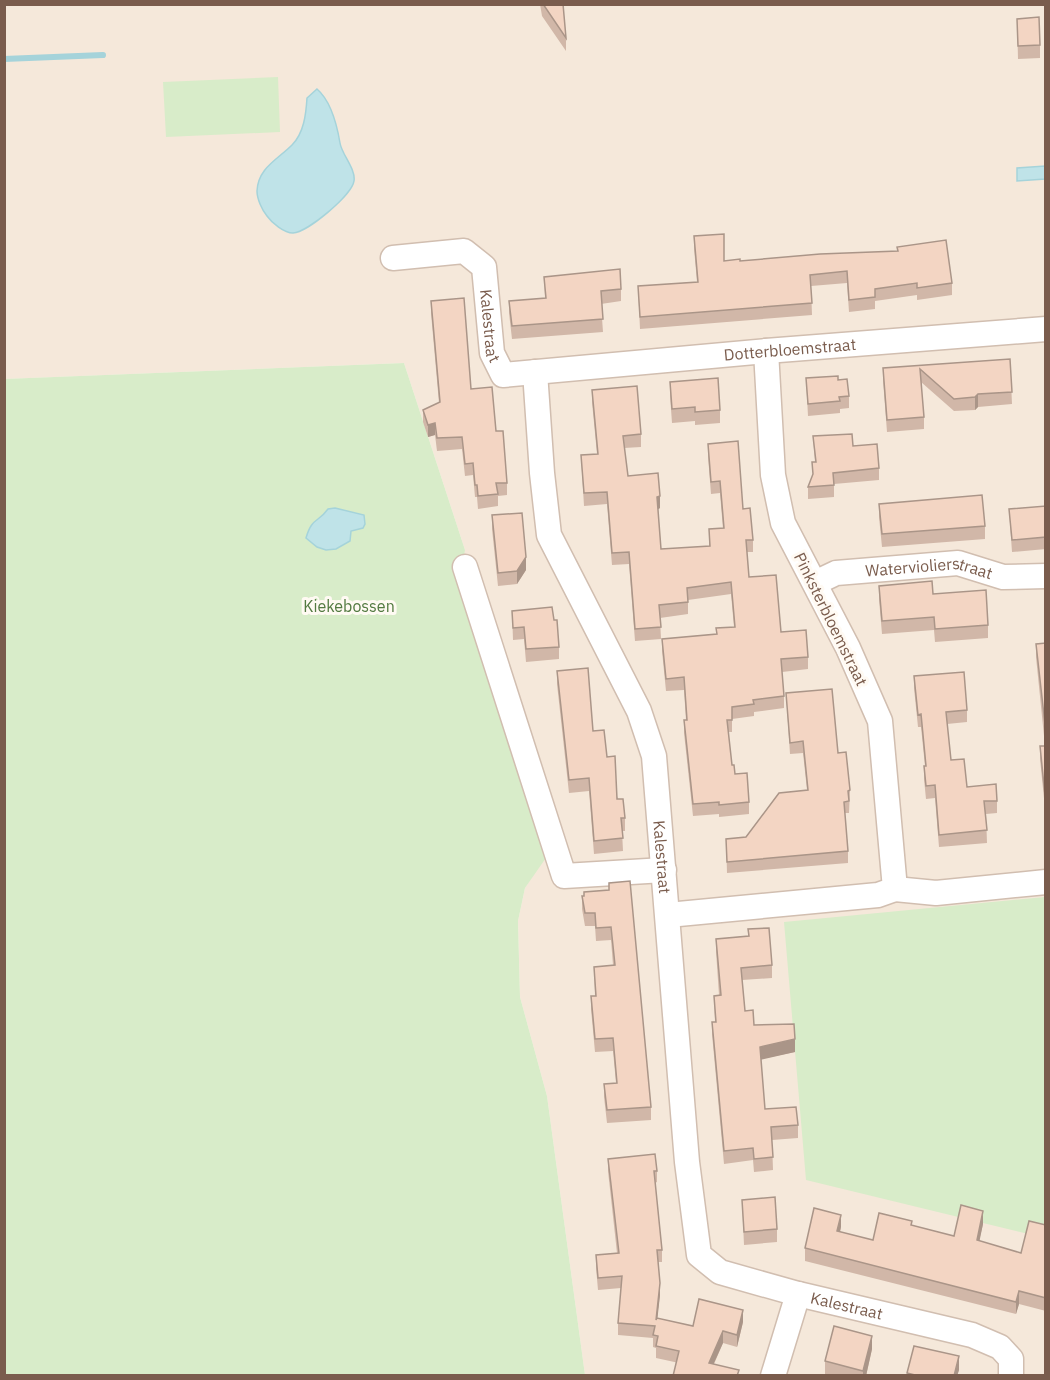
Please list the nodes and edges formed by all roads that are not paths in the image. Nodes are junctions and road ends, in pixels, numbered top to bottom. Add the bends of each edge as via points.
1 (393, 258) dead end
2 (1046, 329) edge
3 (766, 351) junction
4 (535, 372) junction
5 (465, 567) dead end
6 (1046, 576) edge
7 (815, 583) junction
8 (664, 870) junction
9 (1046, 882) edge
10 (895, 889) junction
11 (668, 915) junction
12 (798, 1294) junction
13 (773, 1376) edge
14 (1011, 1376) edge

1 - 4 street, Kalestraat via 464,251 484,267 492,353 503,375
2 - 3 street, Dotterbloemstraat
3 - 4 street, Dotterbloemstraat
3 - 7 street, Pinksterbloemstraat via 773,475 783,523
4 - 8 street, Kalestraat via 549,535 639,711 654,756
5 - 8 street via 564,876
6 - 7 street, Waterviolierstraat via 1003,577 958,563 836,573
7 - 10 street, Pinksterbloemstraat via 880,721
8 - 11 street, Kalestraat
9 - 10 street via 936,893
10 - 11 street via 878,895
11 - 12 street, Kalestraat via 687,1162 699,1254 720,1272
12 - 13 street
12 - 14 street, Kalestraat via 972,1335 1000,1347 1011,1359

